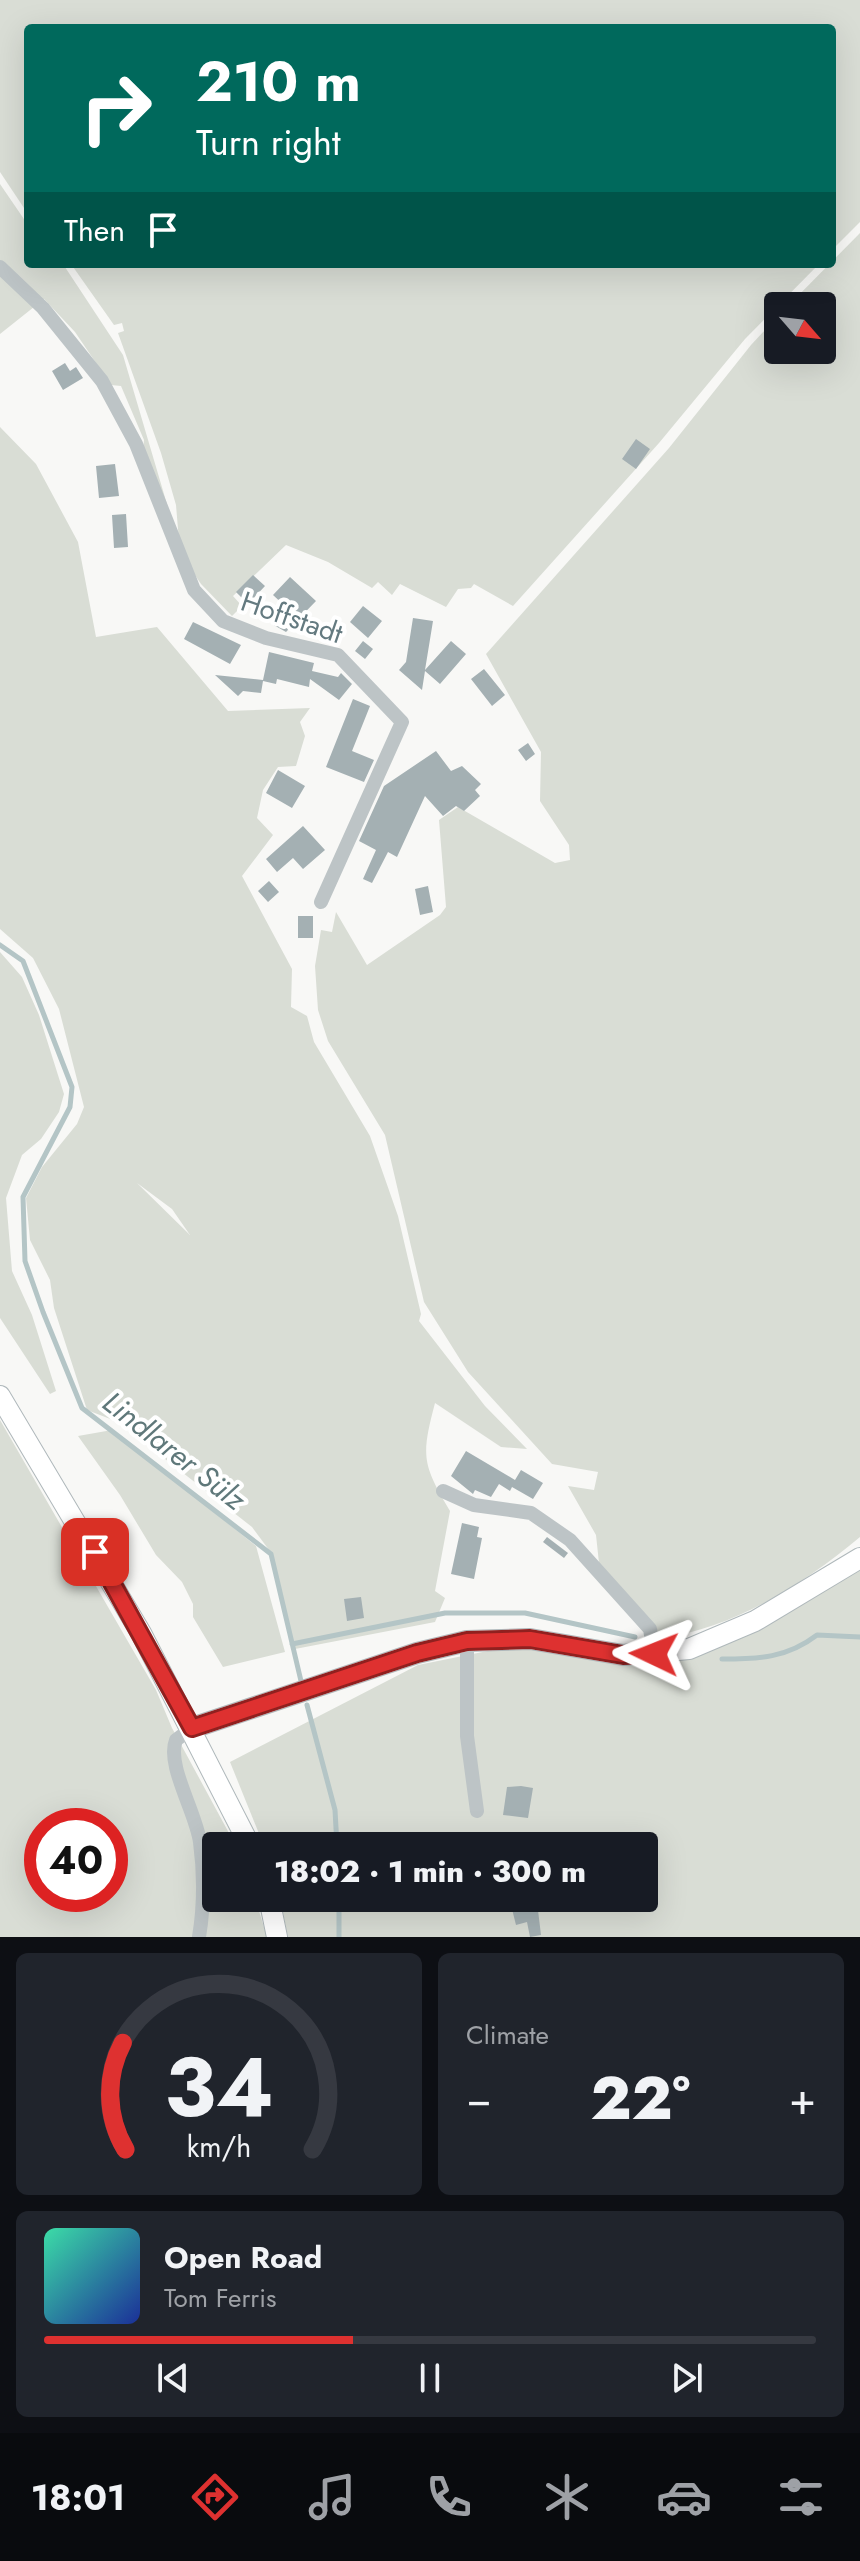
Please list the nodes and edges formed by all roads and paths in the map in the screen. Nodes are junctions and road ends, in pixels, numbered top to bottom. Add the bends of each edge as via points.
1 (0, 267) edge
2 (321, 902) dead end
3 (0, 1396) edge
4 (443, 1491) dead end
5 (860, 1558) edge
6 (467, 1641) junction
7 (654, 1654) junction
8 (192, 1728) junction
9 (477, 1811) dead end
10 (243, 1832) edge
11 (272, 1912) edge
12 (199, 1937) edge
13 (277, 1937) edge

1 - 2 street, Hoffstadt via 43,308 102,381 136,444 194,590 223,621 266,638 338,655 402,722
3 - 8 street via 95,1552
4 - 7 street via 474,1505 531,1513 570,1540 650,1629
5 - 7 street via 728,1635
6 - 7 street via 530,1639 623,1655
6 - 8 street
6 - 9 street via 467,1736
8 - 10 street
8 - 12 street via 176,1740 173,1758 200,1843
11 - 13 street

